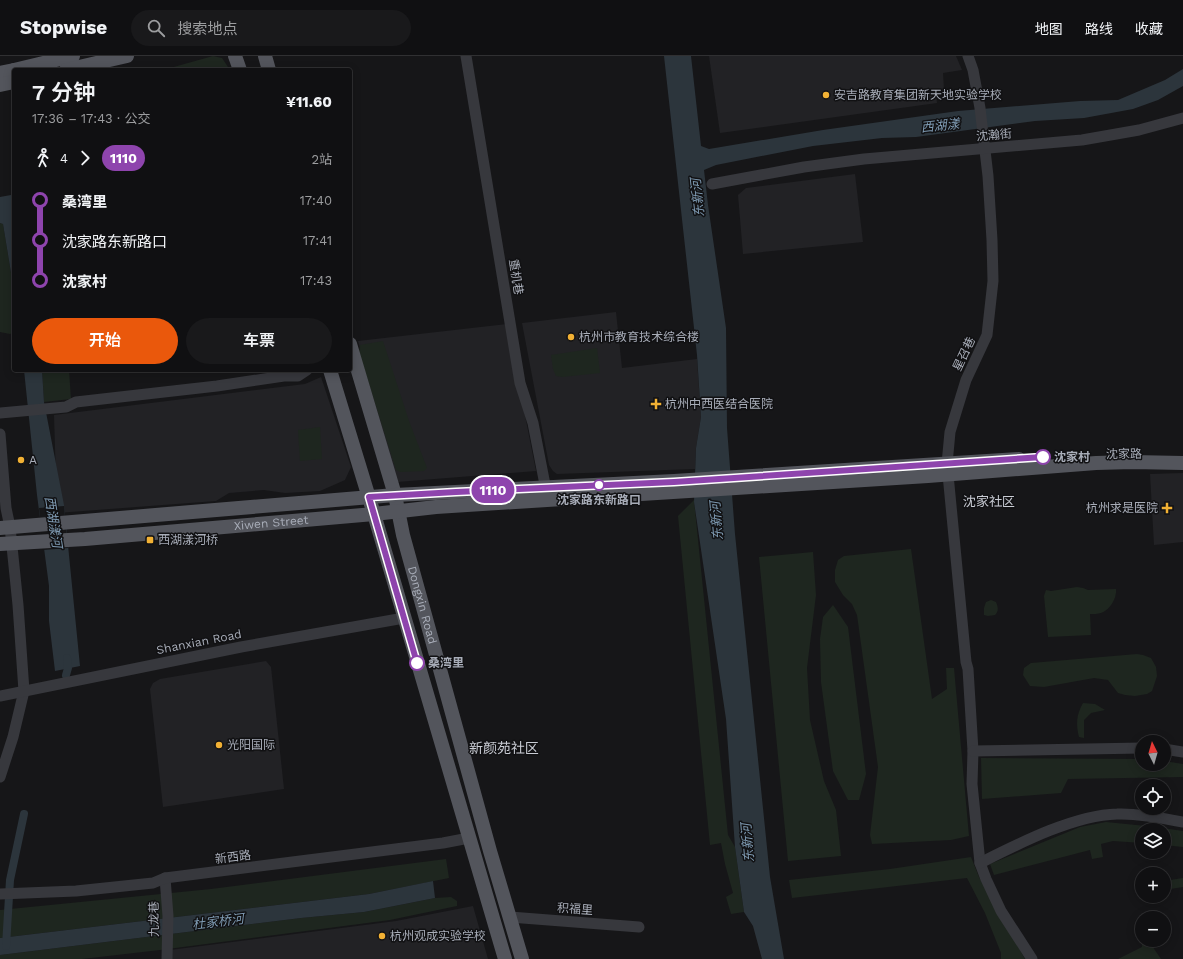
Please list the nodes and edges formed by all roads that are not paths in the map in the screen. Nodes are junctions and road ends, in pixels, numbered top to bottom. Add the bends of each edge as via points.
1 (73, 56) edge
2 (127, 56) edge
3 (236, 56) edge
4 (265, 56) edge
5 (466, 56) edge
6 (968, 56) edge
7 (22, 68) edge
8 (75, 68) edge
9 (239, 68) edge
10 (268, 68) edge
11 (12, 70) edge
12 (0, 73) edge
13 (12, 82) edge
14 (0, 85) edge
15 (1183, 118) edge
16 (984, 149) junction
17 (712, 184) dead end
18 (352, 351) edge
19 (304, 372) edge
20 (331, 372) edge
21 (0, 413) edge
22 (0, 434) edge
23 (1183, 454) edge
24 (1183, 463) edge
25 (948, 469) junction
26 (546, 494) junction
27 (395, 495) junction
28 (369, 497) junction
29 (398, 512) junction
30 (374, 514) junction
31 (5, 527) edge
32 (6, 544) edge
33 (404, 618) junction
34 (24, 691) junction
35 (0, 696) edge
36 (1135, 748) edge
37 (1171, 750) edge
38 (973, 751) junction
39 (1183, 752) edge
40 (0, 777) edge
41 (1183, 822) edge
42 (469, 838) junction
43 (980, 863) junction
44 (165, 878) junction
45 (0, 894) edge
46 (510, 917) junction
47 (639, 927) dead end
48 (167, 957) edge
49 (505, 959) edge
50 (522, 959) edge
51 (1032, 959) edge

1 - 7 main road
2 - 8 main road
3 - 9 main road
4 - 10 main road
5 - 26 street, 重机巷 via 520,382 533,423
6 - 16 street, 星召巷 via 980,108
11 - 12 main road
13 - 14 main road
15 - 16 street, 沈瀚街 via 1139,130 1082,140
16 - 17 street, 沈瀚街 via 864,159
16 - 25 street, 星召巷 via 988,176 993,281 987,335 966,380 950,432
18 - 27 main road, Dongxin Road
19 - 21 street via 298,376 76,402 66,407
20 - 28 main road, Dongxin Road
22 - 31 street via 6,508
23 - 25 main road, 沈家路 via 1120,454
24 - 25 main road via 1133,462
25 - 26 main road, 沈家路
25 - 38 street, 星召巷 via 968,669
26 - 27 main road, Xiwen Street
26 - 29 main road, Xiwen Street
27 - 28 main road, Xiwen Street
27 - 29 main road, Dongxin Road
28 - 30 main road, Dongxin Road
28 - 31 main road, Xiwen Street
29 - 30 main road, Xiwen Street
29 - 46 main road, Dongxin Road
30 - 32 main road, Xiwen Street
30 - 33 main road, Dongxin Road
31 - 32 street
32 - 34 street via 18,605
33 - 34 street, Shanxian Road via 241,647
33 - 42 main road, Dongxin Road
34 - 35 street, Shanxian Road
34 - 40 street
36 - 38 street
37 - 39 street
38 - 43 street, 星召巷 via 972,784
41 - 43 street via 1117,814 1092,817 1062,826
42 - 44 street, 新西路
42 - 49 main road, Dongxin Road
43 - 51 street, 星召巷 via 1001,911
44 - 45 street, 新西路 via 153,883 84,890
44 - 48 street, 九龙巷 via 168,916
46 - 47 street, 积福里
46 - 50 main road, Dongxin Road

